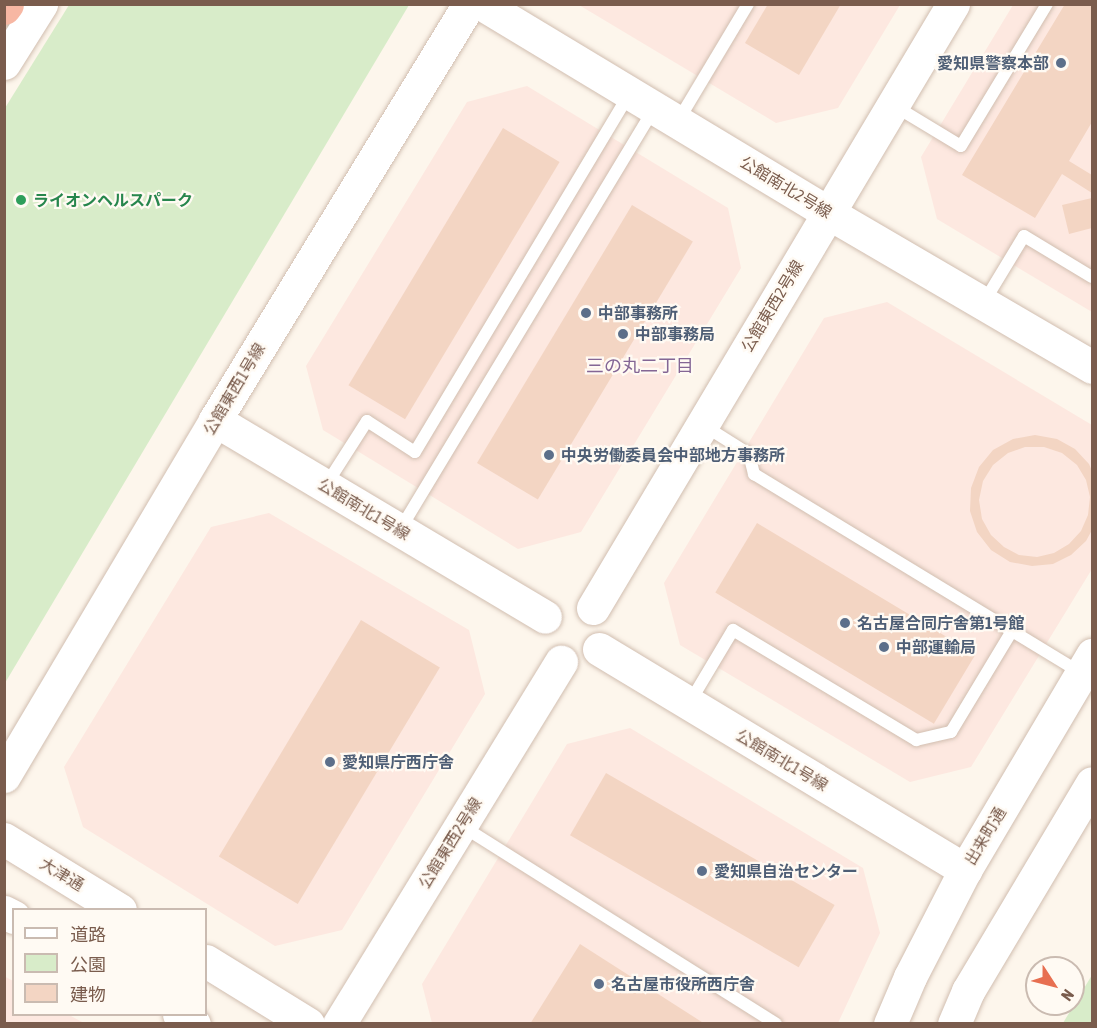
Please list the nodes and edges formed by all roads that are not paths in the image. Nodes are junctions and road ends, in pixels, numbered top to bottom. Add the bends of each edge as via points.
1 (7, 4) edge
2 (41, 4) edge
3 (469, 4) edge
4 (482, 4) edge
5 (748, 4) edge
6 (953, 4) edge
7 (1047, 4) edge
8 (4, 8) edge
9 (4, 63) edge
10 (892, 104) junction
11 (654, 108) junction
12 (827, 212) junction
13 (1092, 277) edge
14 (983, 303) junction
15 (1092, 367) edge
16 (215, 420) junction
17 (702, 425) junction
18 (326, 486) junction
19 (399, 530) junction
20 (593, 608) junction
21 (544, 617) junction
22 (1012, 631) junction
23 (599, 649) junction
24 (561, 662) junction
25 (1087, 664) edge
26 (689, 704) junction
27 (4, 776) edge
28 (1092, 783) edge
29 (461, 825) junction
30 (4, 839) edge
31 (965, 870) junction
32 (118, 908) edge
33 (207, 962) edge
34 (308, 1023) edge
35 (339, 1023) edge
36 (776, 1023) edge
37 (891, 1023) edge
38 (954, 1023) edge

1 - 8 highway
2 - 9 street
3 - 16 street, 公館東西1号線
4 - 11 street, 公館南北2号線
5 - 11 lane
6 - 10 street, 公館東西2号線
7 - 10 lane via 961,146
10 - 12 street, 公館東西2号線
11 - 12 street, 公館南北2号線
11 - 18 lane via 415,452 367,422
11 - 19 lane
12 - 14 street, 公館南北2号線
12 - 17 street, 公館東西2号線
13 - 14 lane via 1024,236
14 - 15 street, 公館南北2号線
16 - 18 street, 公館南北1号線
16 - 27 street, 公館東西1号線
17 - 20 street, 公館東西2号線
17 - 22 lane via 749,454 754,474
18 - 19 street, 公館南北1号線
19 - 21 street, 公館南北1号線
20 - 21 street via 567,601 550,609
20 - 23 street via 604,632
21 - 24 street via 544,648
22 - 25 lane
22 - 26 lane via 951,732 916,740 734,630
23 - 24 street via 582,663
23 - 26 street, 公館南北1号線
24 - 29 street, 公館東西2号線
25 - 31 street, 出来町通
26 - 31 street, 公館南北1号線
28 - 38 street via 968,991
29 - 35 street, 公館東西2号線
29 - 36 lane
30 - 32 street, 大津通
31 - 37 street, 出来町通
33 - 34 street

